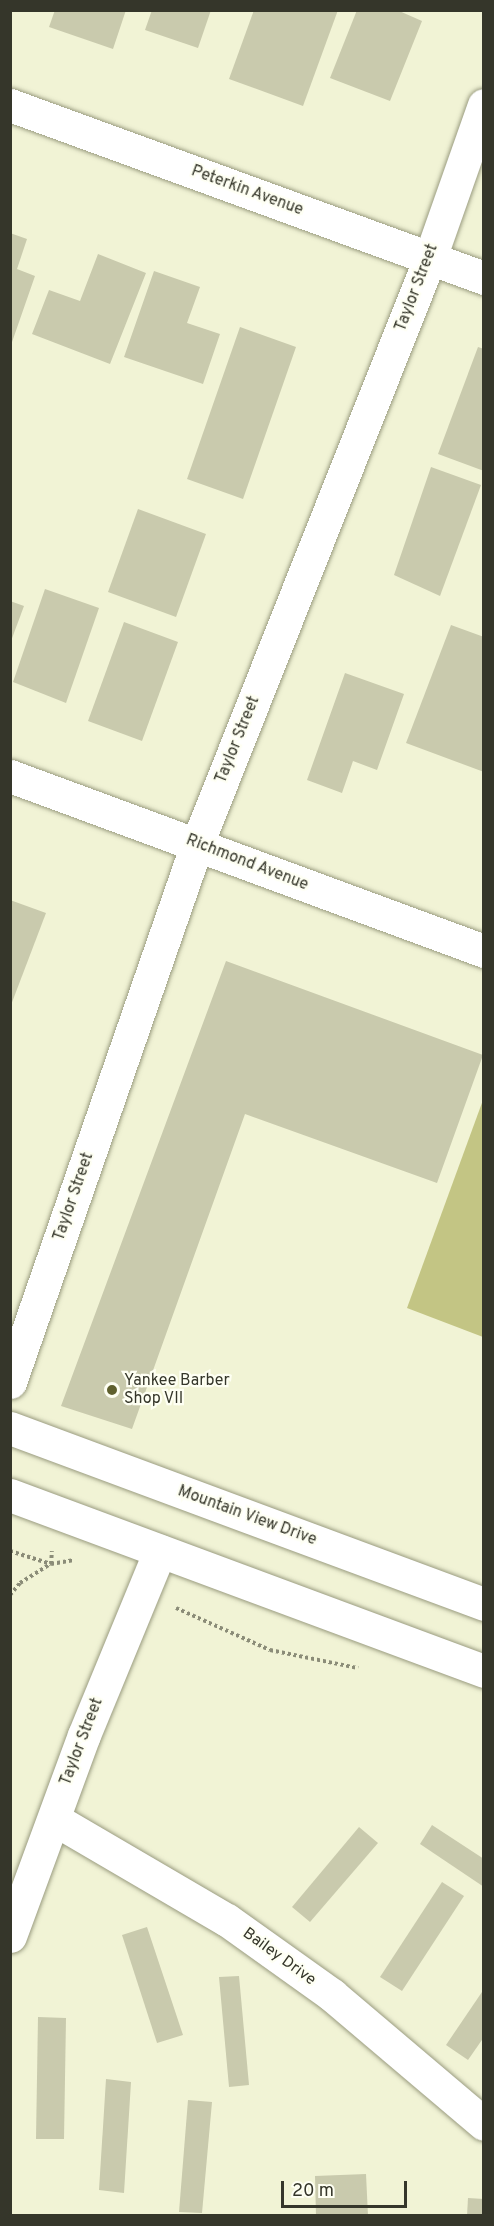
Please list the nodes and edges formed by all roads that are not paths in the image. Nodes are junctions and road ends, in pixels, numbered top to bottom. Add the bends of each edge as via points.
1 (10, 105) edge
2 (483, 105) edge
3 (430, 258) junction
4 (483, 278) edge
5 (10, 776) edge
6 (197, 844) junction
7 (483, 951) edge
8 (10, 1382) edge
9 (10, 1428) edge
10 (10, 1495) edge
11 (160, 1551) junction
12 (483, 1604) edge
13 (483, 1671) edge
14 (54, 1819) junction
15 (10, 1936) edge
16 (483, 2124) edge

1 - 3 street, Peterkin Avenue
2 - 3 street, Taylor Street
3 - 4 street, Peterkin Avenue
3 - 6 street, Taylor Street
5 - 6 street, Richmond Avenue
6 - 7 street, Richmond Avenue
6 - 8 street, Taylor Street
9 - 12 street, Mountain View Drive
10 - 11 street
11 - 13 street
11 - 14 street, Taylor Street
14 - 15 street, Taylor Street
14 - 16 street, Bailey Drive via 227,1920 332,1995

